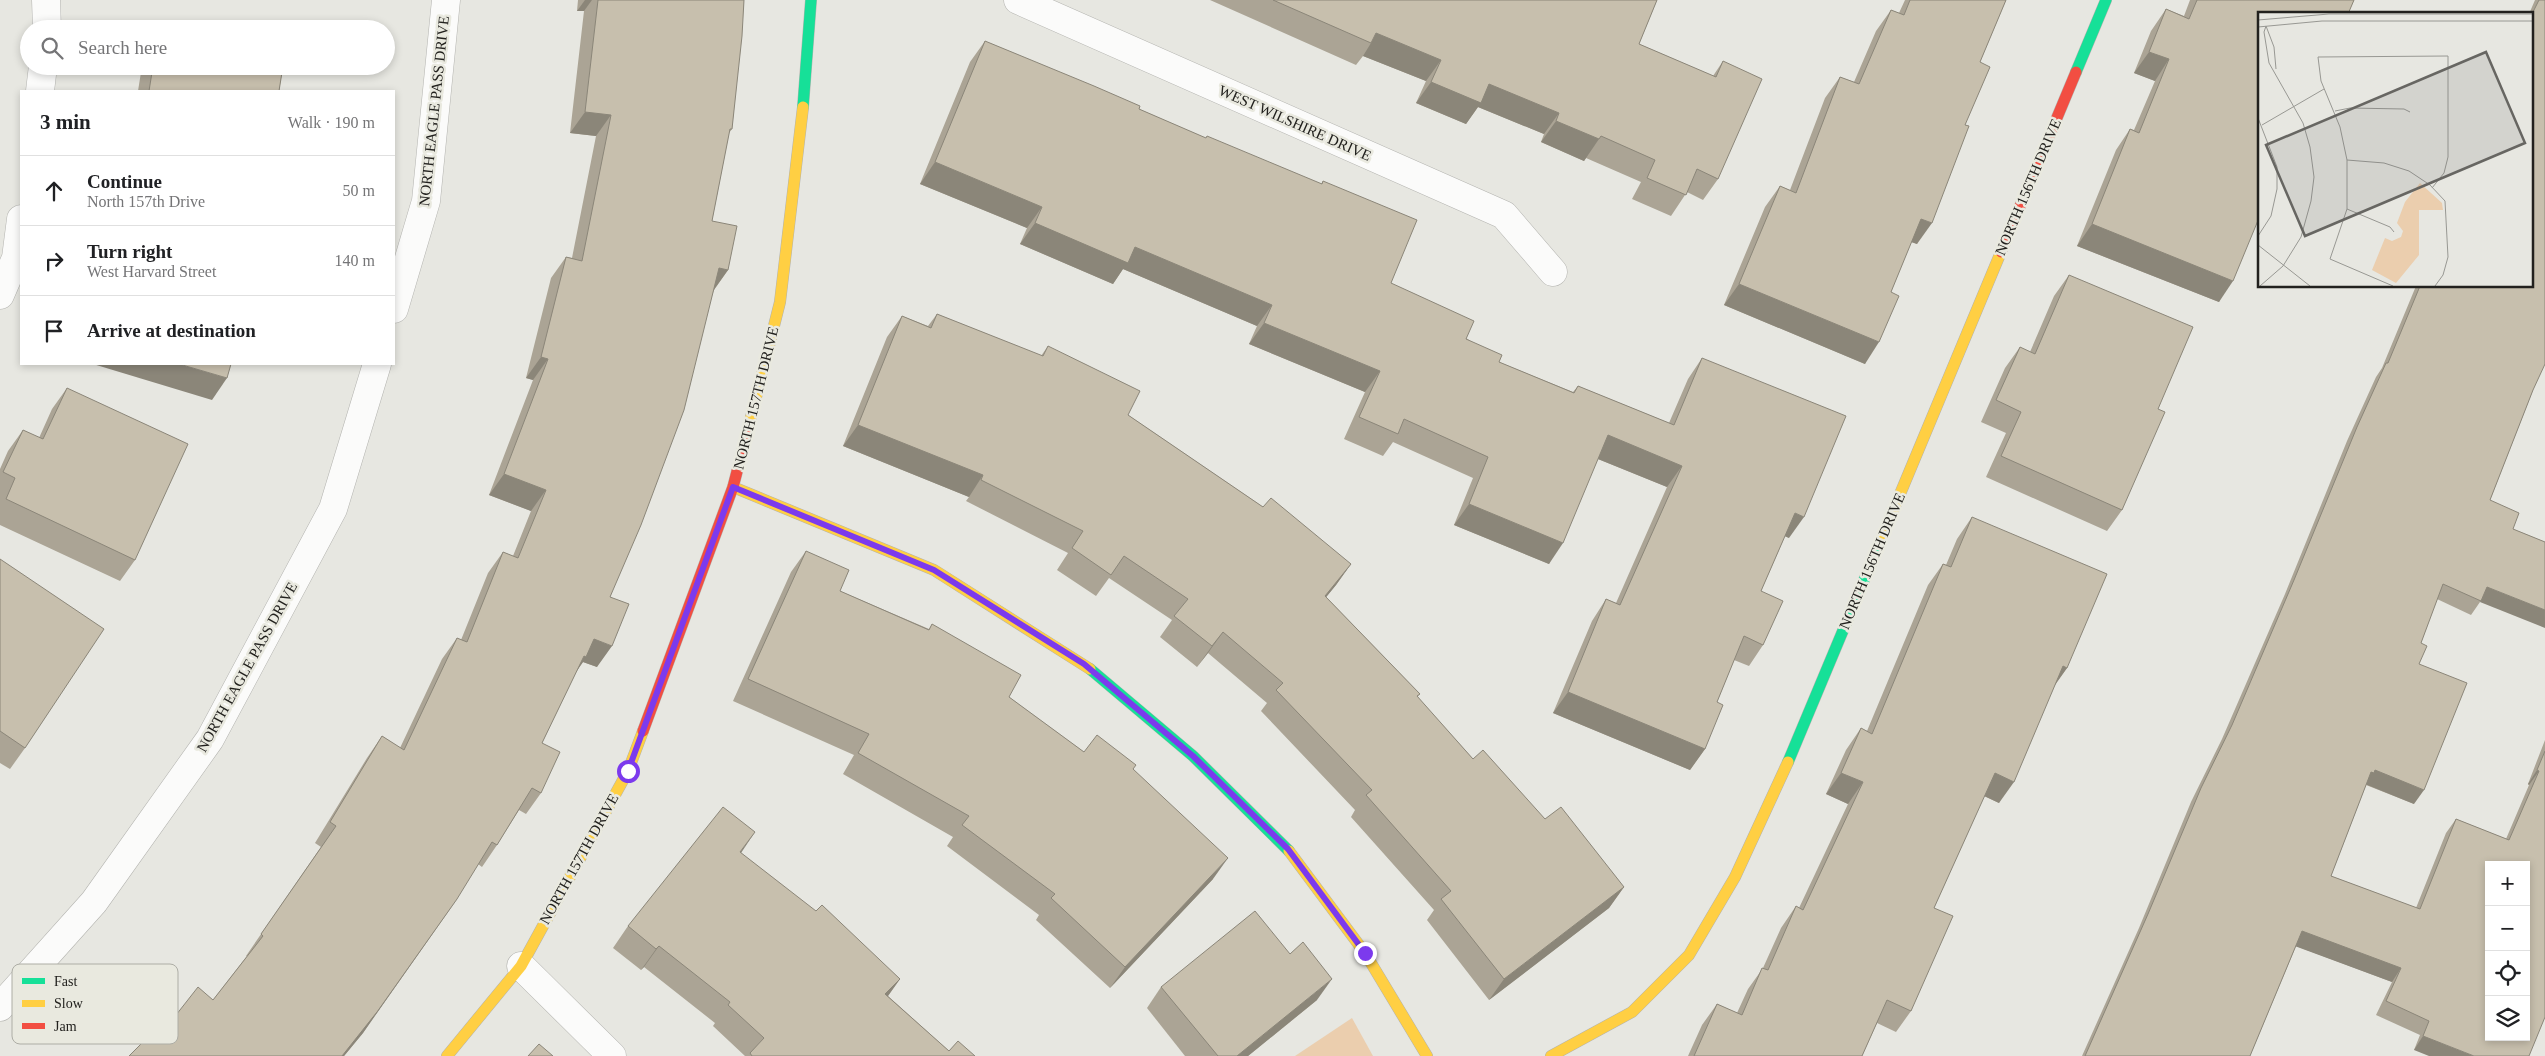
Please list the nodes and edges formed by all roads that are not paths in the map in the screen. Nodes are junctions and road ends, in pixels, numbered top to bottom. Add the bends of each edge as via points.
1 (46, 0) edge
2 (446, 0) edge
3 (810, 0) edge
4 (1018, 0) edge
5 (2106, 0) edge
6 (47, 20) edge
7 (42, 75) edge
8 (40, 90) edge
9 (20, 227) edge
10 (1553, 272) dead end
11 (0, 294) edge
12 (395, 306) edge
13 (377, 365) edge
14 (733, 487) junction
15 (38, 964) edge
16 (521, 966) junction
17 (12, 994) edge
18 (0, 1007) edge
19 (447, 1056) edge
20 (612, 1056) edge
21 (1427, 1056) edge
22 (1551, 1056) edge

1 - 6 street
2 - 12 street, NORTH EAGLE PASS DRIVE via 426,201
3 - 14 street, NORTH 157TH DRIVE via 801,132 780,302
4 - 10 street, WEST WILSHIRE DRIVE via 1504,215
5 - 22 street, NORTH 156TH DRIVE via 1778,784 1735,877 1690,955 1632,1012
7 - 8 street
9 - 11 street via 16,258
13 - 15 street, NORTH EAGLE PASS DRIVE via 333,509 210,739 94,902
14 - 16 street, NORTH 157TH DRIVE via 628,771
14 - 21 street via 934,570 1084,664 1193,756 1288,849 1365,953
16 - 19 street, NORTH 157TH DRIVE
16 - 20 street
17 - 18 street, NORTH EAGLE PASS DRIVE

